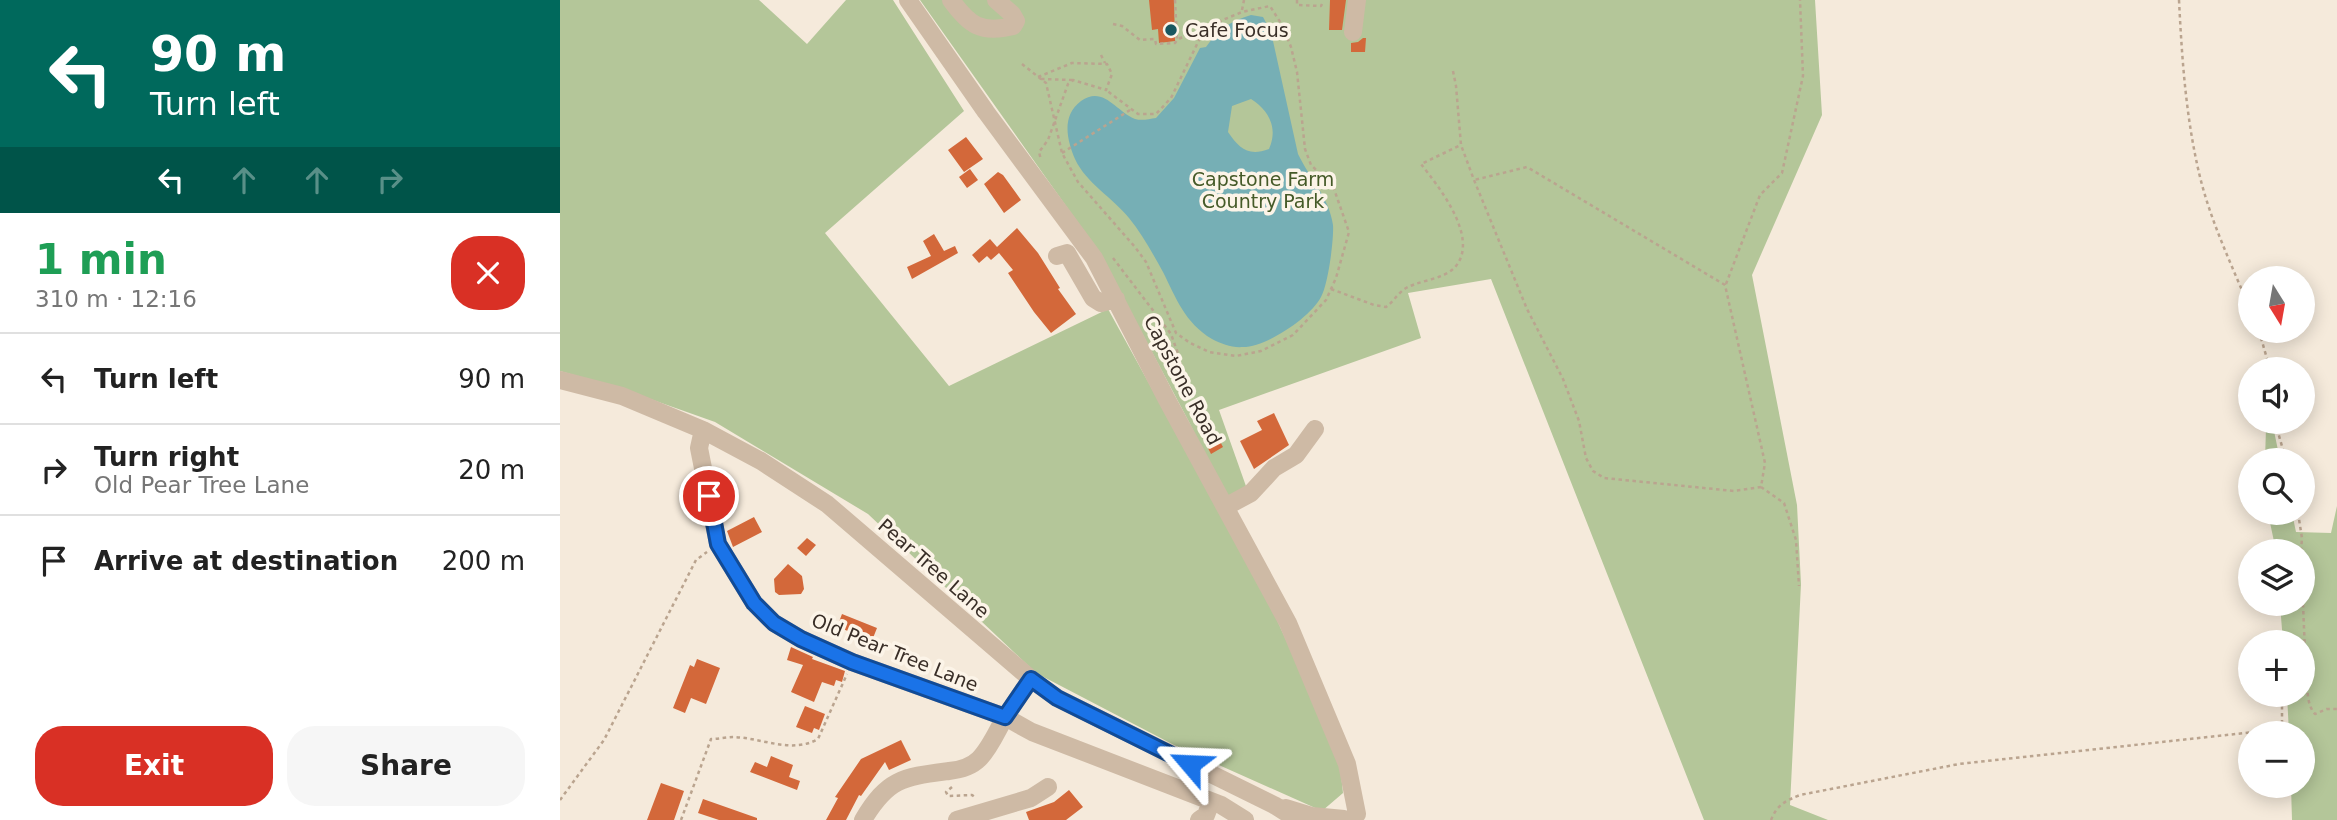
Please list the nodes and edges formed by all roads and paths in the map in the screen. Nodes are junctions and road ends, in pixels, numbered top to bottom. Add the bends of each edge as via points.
1 (908, 0) edge
2 (951, 0) edge
3 (996, 0) edge
4 (1175, 0) edge
5 (1244, 0) edge
6 (1267, 0) edge
7 (1297, 0) edge
8 (1357, 0) edge
9 (1800, 0) edge
10 (2179, 0) edge
11 (1322, 4) dead end
12 (1270, 6) junction
13 (1242, 12) junction
14 (1113, 24) dead end
15 (1353, 32) dead end
16 (1201, 36) junction
17 (1177, 40) junction
18 (1101, 55) dead end
19 (1053, 62) dead end
20 (1105, 63) junction
21 (1021, 64) dead end
22 (1051, 71) junction
23 (1453, 71) dead end
24 (1039, 78) junction
25 (1073, 80) junction
26 (1106, 90) junction
27 (1130, 110) junction
28 (1055, 120) junction
29 (1461, 145) junction
30 (1062, 153) junction
31 (1042, 164) dead end
32 (1474, 180) junction
33 (1056, 256) dead end
34 (1111, 256) dead end
35 (2238, 281) edge
36 (1725, 285) junction
37 (1331, 289) junction
38 (1116, 299) junction
39 (560, 380) edge
40 (1166, 398) junction
41 (1315, 429) dead end
42 (702, 430) junction
43 (1761, 487) junction
44 (1227, 506) junction
45 (718, 544) junction
46 (1800, 586) dead end
47 (852, 662) junction
48 (1031, 679) junction
49 (2282, 707) edge
50 (2312, 707) edge
51 (2337, 709) edge
52 (1005, 717) junction
53 (1048, 787) dead end
54 (946, 792) dead end
55 (560, 800) edge
56 (1211, 802) junction
57 (1274, 805) junction
58 (1354, 818) edge
59 (962, 819) edge
60 (681, 820) edge
61 (863, 820) edge
62 (1199, 820) edge
63 (1245, 820) edge
64 (1298, 820) edge
65 (1771, 820) edge

1 - 38 street, Capstone Road via 1094,258
2 - 3 street via 964,19 976,26 1013,26 1016,21
4 - 17 path
5 - 13 path
6 - 12 path
7 - 11 path via 1297,5
8 - 15 street
9 - 36 path via 1803,76 1782,173 1760,195
10 - 35 path via 2186,108 2200,179
12 - 13 path
12 - 37 path via 1291,47 1305,149 1311,165 1333,186 1349,232
13 - 16 path
14 - 17 path via 1140,40 1155,39 1156,44
16 - 17 path
16 - 27 path via 1171,98 1156,114
18 - 20 path
19 - 22 path
20 - 22 path via 1072,63
20 - 26 path via 1112,74
21 - 24 path
22 - 24 path
23 - 29 path
24 - 25 path
24 - 28 path via 1046,83
25 - 26 path
25 - 28 path
26 - 27 path
27 - 30 path
28 - 30 path
28 - 31 path via 1040,152
29 - 32 path
29 - 37 path via 1421,164 1458,222 1465,244 1456,266 1402,290 1386,307
30 - 37 path via 1078,182 1141,255 1176,333 1190,343 1236,356 1261,351 1293,335
32 - 36 path via 1527,167
32 - 43 path via 1527,309 1563,379 1593,471 1604,478 1734,491
33 - 38 street via 1067,253 1093,298 1101,303
34 - 40 path via 1171,334 1181,362 1177,382
36 - 43 path via 1765,463
38 - 40 street, Capstone Road
39 - 42 street, Pear Tree Lane via 622,396
40 - 44 street, Capstone Road
41 - 44 street via 1296,455 1274,468 1251,493
42 - 45 street, Old Pear Tree Lane via 699,448
42 - 48 street, Pear Tree Lane via 827,504
43 - 46 path via 1784,503 1796,540
44 - 58 street, Capstone Road via 1288,623 1347,764
45 - 47 street, Old Pear Tree Lane via 754,603 774,623
45 - 55 path via 696,561 604,740
47 - 52 street, Old Pear Tree Lane
47 - 60 path via 818,739 809,744 797,747 732,737 711,739
48 - 52 street
48 - 57 street, Pear Tree Lane via 1057,698
49 - 65 path via 2282,729 1959,764 1800,795 1776,807
50 - 51 path via 2315,714
52 - 56 street, Old Pear Tree Lane via 1032,732
52 - 61 street via 978,760 962,769 909,776 894,783 881,793
53 - 59 street via 1031,798
54 - 59 path via 948,796 976,796
56 - 62 street
56 - 63 street, Old Pear Tree Lane
57 - 58 street, Pear Tree Lane via 1312,816
57 - 64 street, Pear Tree Lane

